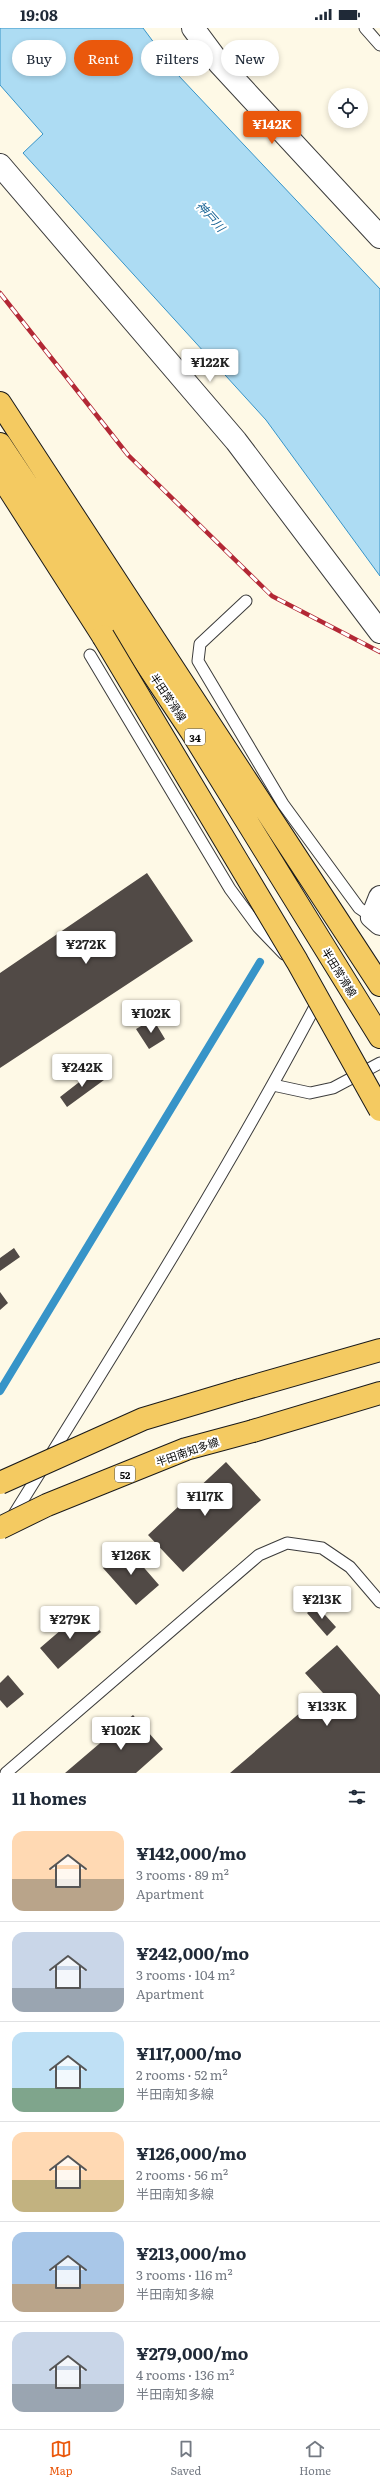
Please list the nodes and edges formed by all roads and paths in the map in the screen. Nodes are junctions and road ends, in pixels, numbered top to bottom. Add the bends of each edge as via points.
1 (193, 28) edge
2 (365, 28) edge
3 (380, 45) edge
4 (0, 165) edge
5 (380, 237) edge
6 (0, 403) edge
7 (0, 444) edge
8 (0, 475) edge
9 (246, 601) dead end
10 (380, 632) edge
11 (90, 655) dead end
12 (377, 913) edge
13 (380, 985) edge
14 (380, 1037) edge
15 (380, 1062) edge
16 (273, 1085) junction
17 (380, 1110) edge
18 (380, 1350) edge
19 (380, 1393) edge
20 (0, 1483) edge
21 (0, 1528) edge
22 (0, 1537) edge
23 (380, 1602) edge
24 (6, 1773) edge

1 - 5 street via 219,63
2 - 3 lane
4 - 10 street via 236,441
6 - 13 main road, 半田常滑線 / 34
7 - 14 main road, 半田常滑線 / 34 via 192,731
8 - 17 main road, 34, bridge via 103,636 297,960
9 - 12 lane via 200,644 198,661 283,804 359,908
11 - 16 lane via 230,889 258,927 322,993
15 - 16 lane via 333,1088 310,1093
16 - 22 lane via 98,1380
18 - 20 main road, bridge via 143,1419
19 - 21 main road, 半田南知多線 / 52, bridge via 186,1449 47,1505
23 - 24 lane via 350,1567 322,1548 287,1543 259,1555

